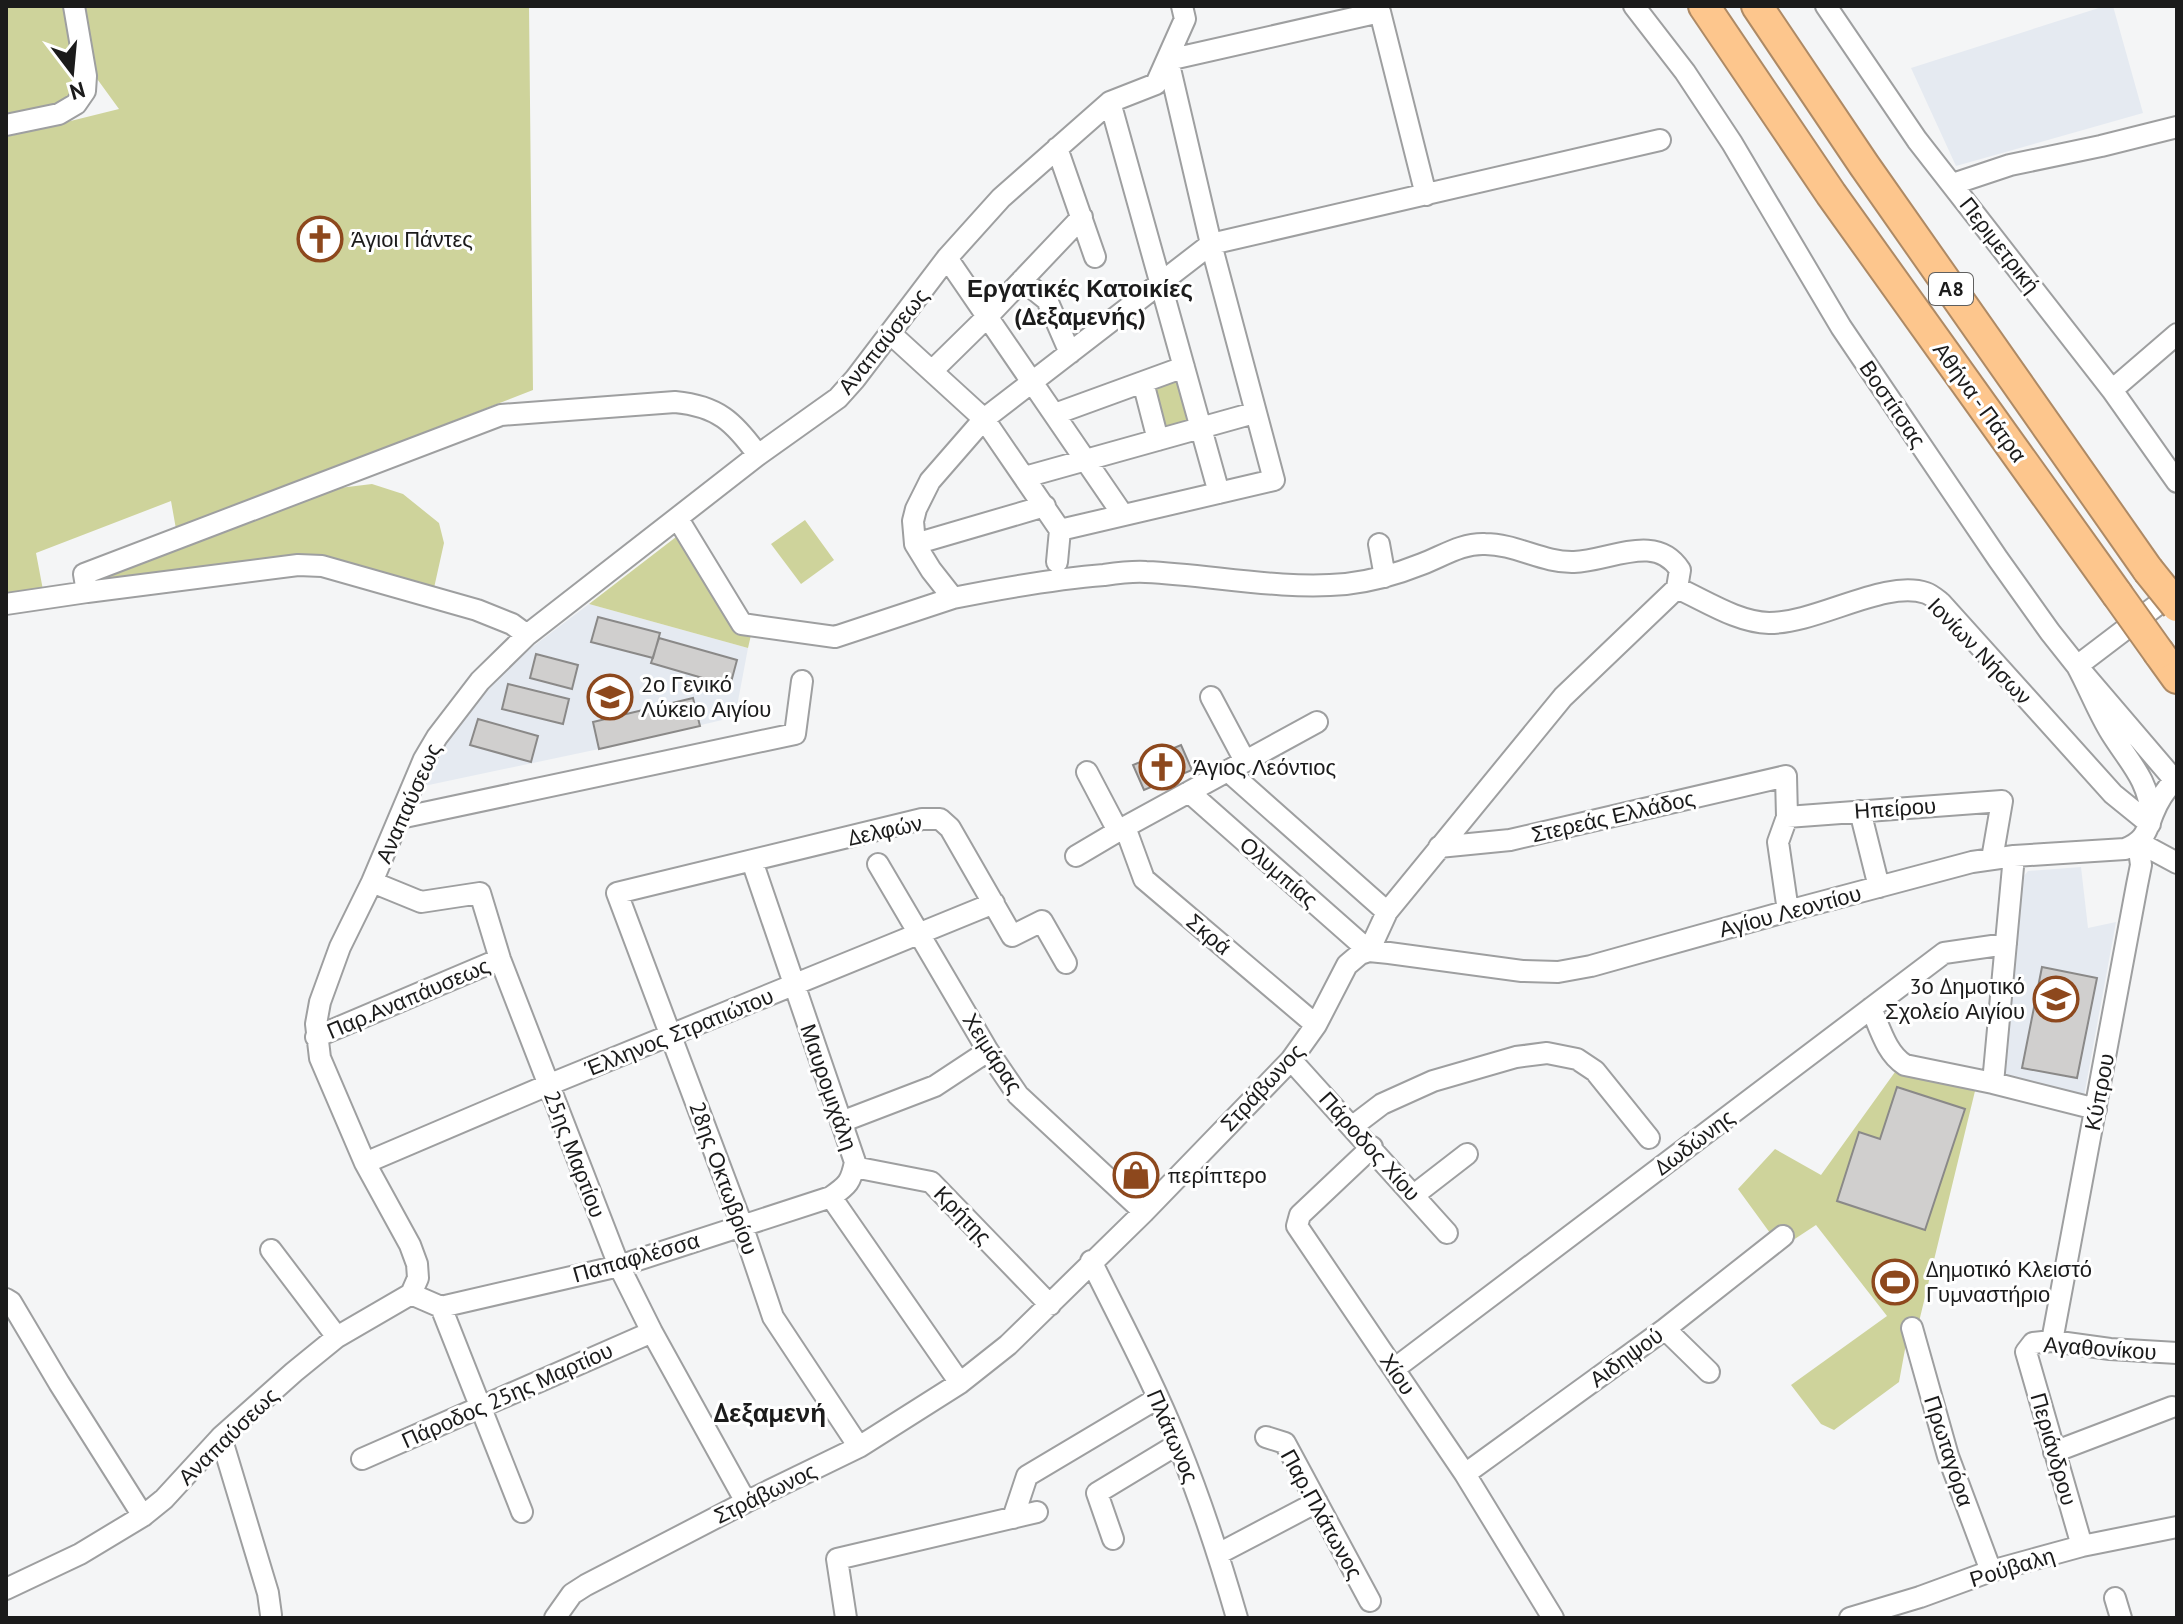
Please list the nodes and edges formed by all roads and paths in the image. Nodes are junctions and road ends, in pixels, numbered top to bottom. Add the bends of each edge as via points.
1 (74, 6) edge
2 (1182, 6) edge
3 (1634, 6) edge
4 (1704, 6) edge
5 (1757, 6) edge
6 (1826, 6) edge
7 (1168, 60) junction
8 (1110, 102) junction
9 (6, 125) edge
10 (2177, 127) edge
11 (1660, 140) dead end
12 (1057, 148) junction
13 (1953, 184) junction
14 (1426, 195) junction
15 (1082, 217) junction
16 (1211, 244) junction
17 (1095, 257) dead end
18 (947, 258) junction
19 (1022, 280) junction
20 (1160, 284) junction
21 (988, 316) junction
22 (891, 334) junction
23 (2177, 334) edge
24 (1070, 353) junction
25 (1184, 367) junction
26 (932, 371) junction
27 (1033, 382) junction
28 (1143, 382) junction
29 (2112, 390) junction
30 (1254, 413) junction
31 (1055, 414) junction
32 (984, 419) junction
33 (1201, 428) junction
34 (1158, 440) junction
35 (758, 455) junction
36 (1086, 460) junction
37 (1025, 477) junction
38 (2177, 482) edge
39 (1219, 493) junction
40 (1045, 506) junction
41 (1123, 515) junction
42 (678, 519) junction
43 (1060, 530) junction
44 (915, 544) junction
45 (1379, 544) dead end
46 (1057, 562) dead end
47 (1385, 577) junction
48 (1677, 588) junction
49 (2177, 590) edge
50 (87, 592) junction
51 (953, 598) junction
52 (6, 604) edge
53 (2177, 606) edge
54 (527, 635) junction
55 (2077, 666) junction
56 (2177, 678) edge
57 (802, 681) dead end
58 (1211, 697) dead end
59 (1317, 722) dead end
60 (1237, 766) junction
61 (1087, 772) dead end
62 (2176, 782) edge
63 (1189, 792) junction
64 (1860, 811) junction
65 (1787, 817) junction
66 (400, 818) junction
67 (2151, 820) junction
68 (1121, 829) junction
69 (2138, 842) junction
70 (1439, 847) junction
71 (1076, 856) dead end
72 (2014, 856) junction
73 (1992, 859) junction
74 (752, 861) junction
75 (2177, 863) edge
76 (878, 864) dead end
77 (372, 882) junction
78 (1879, 887) junction
79 (617, 893) joint
80 (994, 903) junction
81 (1788, 911) junction
82 (1387, 912) junction
83 (919, 933) junction
84 (2006, 944) junction
85 (1369, 951) junction
86 (500, 959) junction
87 (1066, 963) dead end
88 (794, 985) junction
89 (1871, 1008) junction
90 (1316, 1025) junction
91 (671, 1036) junction
92 (316, 1037) junction
93 (988, 1051) junction
94 (1291, 1060) junction
95 (1993, 1083) junction
96 (548, 1085) junction
97 (2096, 1109) junction
98 (841, 1122) junction
99 (1353, 1126) junction
100 (1649, 1138) dead end
101 (1372, 1147) junction
102 (1467, 1154) dead end
103 (365, 1163) junction
104 (853, 1172) junction
105 (1414, 1195) junction
106 (831, 1197) junction
107 (1144, 1212) junction
108 (742, 1225) junction
109 (1447, 1233) dead end
110 (1783, 1236) dead end
111 (271, 1250) dead end
112 (1091, 1261) junction
113 (619, 1266) junction
114 (411, 1294) junction
115 (6, 1299) edge
116 (1050, 1305) junction
117 (441, 1307) junction
118 (1912, 1328) dead end
119 (1665, 1329) junction
120 (652, 1332) junction
121 (337, 1337) junction
122 (2052, 1341) junction
123 (2026, 1352) joint
124 (2177, 1353) edge
125 (1394, 1369) junction
126 (1709, 1372) dead end
127 (960, 1383) junction
128 (1158, 1398) junction
129 (481, 1406) junction
130 (2172, 1407) dead end
131 (221, 1437) junction
132 (1266, 1437) dead end
133 (1178, 1444) junction
134 (859, 1447) junction
135 (2054, 1452) junction
136 (362, 1459) dead end
137 (1465, 1474) junction
138 (746, 1502) junction
139 (1317, 1502) junction
140 (522, 1512) dead end
141 (1037, 1512) dead end
142 (143, 1516) junction
143 (1013, 1518) junction
144 (2177, 1527) edge
145 (1113, 1539) dead end
146 (2082, 1546) junction
147 (1218, 1554) junction
148 (1991, 1571) junction
149 (6, 1589) edge
150 (1370, 1601) dead end
151 (271, 1615) dead end
152 (555, 1618) edge
153 (846, 1618) edge
154 (1237, 1618) edge
155 (1553, 1618) edge
156 (1850, 1618) edge

1 - 9 street via 85,91 59,114
2 - 7 street, Αναπαύσεως via 1185,19
3 - 55 street, Βοστίτσας via 1732,143 1858,353
4 - 56 highway, Αθήνα - Πάτρα / Α8, bridge via 1831,194
5 - 53 highway, Αθήνα - Πάτρα / Α8, bridge
6 - 13 street, Περιμετρική
7 - 8 street, Αναπαύσεως via 1156,84
7 - 14 street via 1380,12
7 - 16 street
8 - 12 street, Αναπαύσεως
8 - 20 street
10 - 13 street via 2010,165
11 - 14 street
12 - 15 street
12 - 18 street, Αναπαύσεως via 1001,198
13 - 29 street, Περιμετρική
14 - 16 street
15 - 17 street
15 - 19 street
16 - 20 street
16 - 30 street
18 - 21 street
18 - 22 street, Αναπαύσεως
19 - 21 street
19 - 24 street via 1047,300
20 - 24 street
20 - 25 street
21 - 26 street
21 - 27 street
22 - 26 street
22 - 35 street, Αναπαύσεως via 838,398
23 - 29 street
24 - 27 street
25 - 28 street
25 - 33 street
26 - 32 street
27 - 31 street
27 - 32 street
28 - 31 street
28 - 34 street
29 - 38 street, Περιμετρική
30 - 33 street
30 - 39 street via 1274,480
31 - 36 street
32 - 37 street
32 - 44 street via 930,481 916,509
33 - 34 street
33 - 39 street
34 - 36 street
35 - 42 street, Αναπαύσεως
35 - 50 street via 728,419 693,404 501,415 84,574
36 - 37 street
36 - 41 street
37 - 40 street
39 - 41 street
40 - 43 street
40 - 44 street
41 - 43 street
42 - 51 street via 742,624 835,637
42 - 54 street, Αναπαύσεως
43 - 46 street
44 - 51 street
45 - 47 street
47 - 48 street via 1463,547 1488,544 1564,562 1649,550 1671,557 1680,570
47 - 51 street via 1290,586 1143,571
48 - 67 street, Ιονίων Νήσων via 1741,617 1770,623 1806,618 1892,592 1927,593 2113,794
48 - 70 street, Στράβωνος via 1563,697
49 - 55 street
50 - 52 street
50 - 54 street via 322,566 477,610
54 - 66 street, Αναπαύσεως via 480,681 437,737
55 - 62 street, Βοστίτσας
55 - 67 street via 2146,786
57 - 66 street via 795,734
58 - 60 street
59 - 60 street
60 - 63 street
60 - 82 street
61 - 68 street, Σκρά
62 - 67 street via 2164,792
63 - 68 street
63 - 85 street, Ολυμπίας
64 - 65 street, Ηπείρου
64 - 73 street, Ηπείρου via 2002,801
64 - 78 street
65 - 70 street, Στερεάς Ελλάδος via 1786,776 1510,840
65 - 81 street via 1778,842
66 - 77 street, Αναπαύσεως
67 - 69 street
68 - 71 street
68 - 90 street, Σκρά via 1144,879
69 - 72 street, Αγίου Λεοντίου via 2119,850
69 - 75 street
69 - 97 street, Κύπρου via 2141,865
70 - 82 street, Στράβωνος
72 - 73 street, Αγίου Λεοντίου
72 - 84 street
73 - 78 street, Αγίου Λεοντίου
74 - 79 street, Δελφών
74 - 80 street, Δελφών via 940,819
74 - 88 street, Μαυρομιχάλη
76 - 83 street, Χειμάρας
77 - 86 street, 25ης Μαρτίου via 421,902 480,893
77 - 92 street, Αναπαύσεως via 320,1002
78 - 81 street, Αγίου Λεοντίου
79 - 91 street, 28ης Οκτωβρίου
80 - 83 street, Έλληνος Στρατιώτου
80 - 87 street, Δελφών via 1012,936 1042,921
81 - 85 street, Αγίου Λεοντίου via 1558,972
82 - 85 street, Στράβωνος
83 - 88 street, Έλληνος Στρατιώτου
83 - 93 street, Χειμάρας
84 - 89 street, Δωδώνης via 1944,953
84 - 95 street
85 - 90 street, Στράβωνος via 1347,965
86 - 92 street, Παρ.Αναπάυσεως
86 - 96 street, 25ης Μαρτίου
88 - 91 street, Έλληνος Στρατιώτου
88 - 98 street, Μαυρομιχάλη
89 - 95 street via 1895,1059
89 - 125 street, Δωδώνης
90 - 94 street, Στράβωνος
91 - 96 street, Έλληνος Στρατιώτου
91 - 108 street, 28ης Οκτωβρίου
92 - 103 street, Αναπαύσεως
93 - 98 street via 935,1086
93 - 107 street, Χειμάρας via 1018,1095
94 - 99 street, Πάροδος Χίου
94 - 107 street, Στράβωνος
95 - 97 street
96 - 103 street, Έλληνος Στρατιώτου
96 - 113 street, 25ης Μαρτίου
97 - 122 street, Κύπρου
98 - 104 street, Μαυρομιχάλη via 855,1162
99 - 100 street via 1382,1104 1433,1081 1547,1053 1577,1059 1595,1071
99 - 101 street, Πάροδος Χίου
101 - 105 street, Πάροδος Χίου
101 - 125 street, Χίου via 1300,1215 1297,1226
102 - 105 street
103 - 114 street, Αναπαύσεως via 417,1264
104 - 106 street, Παπαφλέσσα via 847,1185
104 - 116 street, Κρήτης via 931,1182
105 - 109 street, Πάροδος Χίου
106 - 108 street, Παπαφλέσσα
106 - 127 street
107 - 112 street, Στράβωνος
108 - 113 street, Παπαφλέσσα
108 - 134 street, 28ης Οκτωβρίου via 773,1317
110 - 119 street, Αιδηψού
111 - 121 street
112 - 116 street, Στράβωνος
112 - 128 street, Πλάτωνος
113 - 117 street, Παπαφλέσσα
113 - 120 street, 25ης Μαρτίου
114 - 117 street
114 - 121 street, Αναπαύσεως
115 - 142 street
116 - 127 street, Στράβωνος
117 - 129 street
118 - 148 street, Πρωταγόρα via 1948,1456
119 - 126 street
119 - 137 street, Αιδηψού
120 - 129 street, Πάροδος 25ης Μαρτίου
120 - 138 street, 25ης Μαρτίου
121 - 131 street, Αναπαύσεως
122 - 123 street, Αγαθονίκου via 2033,1343
122 - 124 street, Αγαθονίκου
123 - 135 street, Περιάνδρου
125 - 137 street, Χίου
127 - 134 street, Στράβωνος
128 - 133 street, Πλάτωνος
128 - 143 street via 1027,1476
129 - 136 street, Πάροδος 25ης Μαρτίου
129 - 140 street
130 - 135 street
131 - 142 street, Αναπαύσεως
131 - 151 street
132 - 139 street, Παρ.Πλάτωνος via 1285,1443
133 - 145 street via 1097,1493
133 - 147 street, Πλάτωνος
134 - 138 street, Στράβωνος
135 - 146 street, Περιάνδρου
137 - 155 street, Χίου
138 - 152 street, Στράβωνος via 586,1585 572,1594
139 - 147 street
139 - 150 street, Παρ.Πλάτωνος
141 - 143 street
142 - 149 street, Αναπαύσεως
143 - 153 street via 837,1559
144 - 146 street, Ρούβαλη
146 - 148 street, Ρούβαλη
147 - 154 street, Πλάτωνος
148 - 156 street, Ρούβαλη

